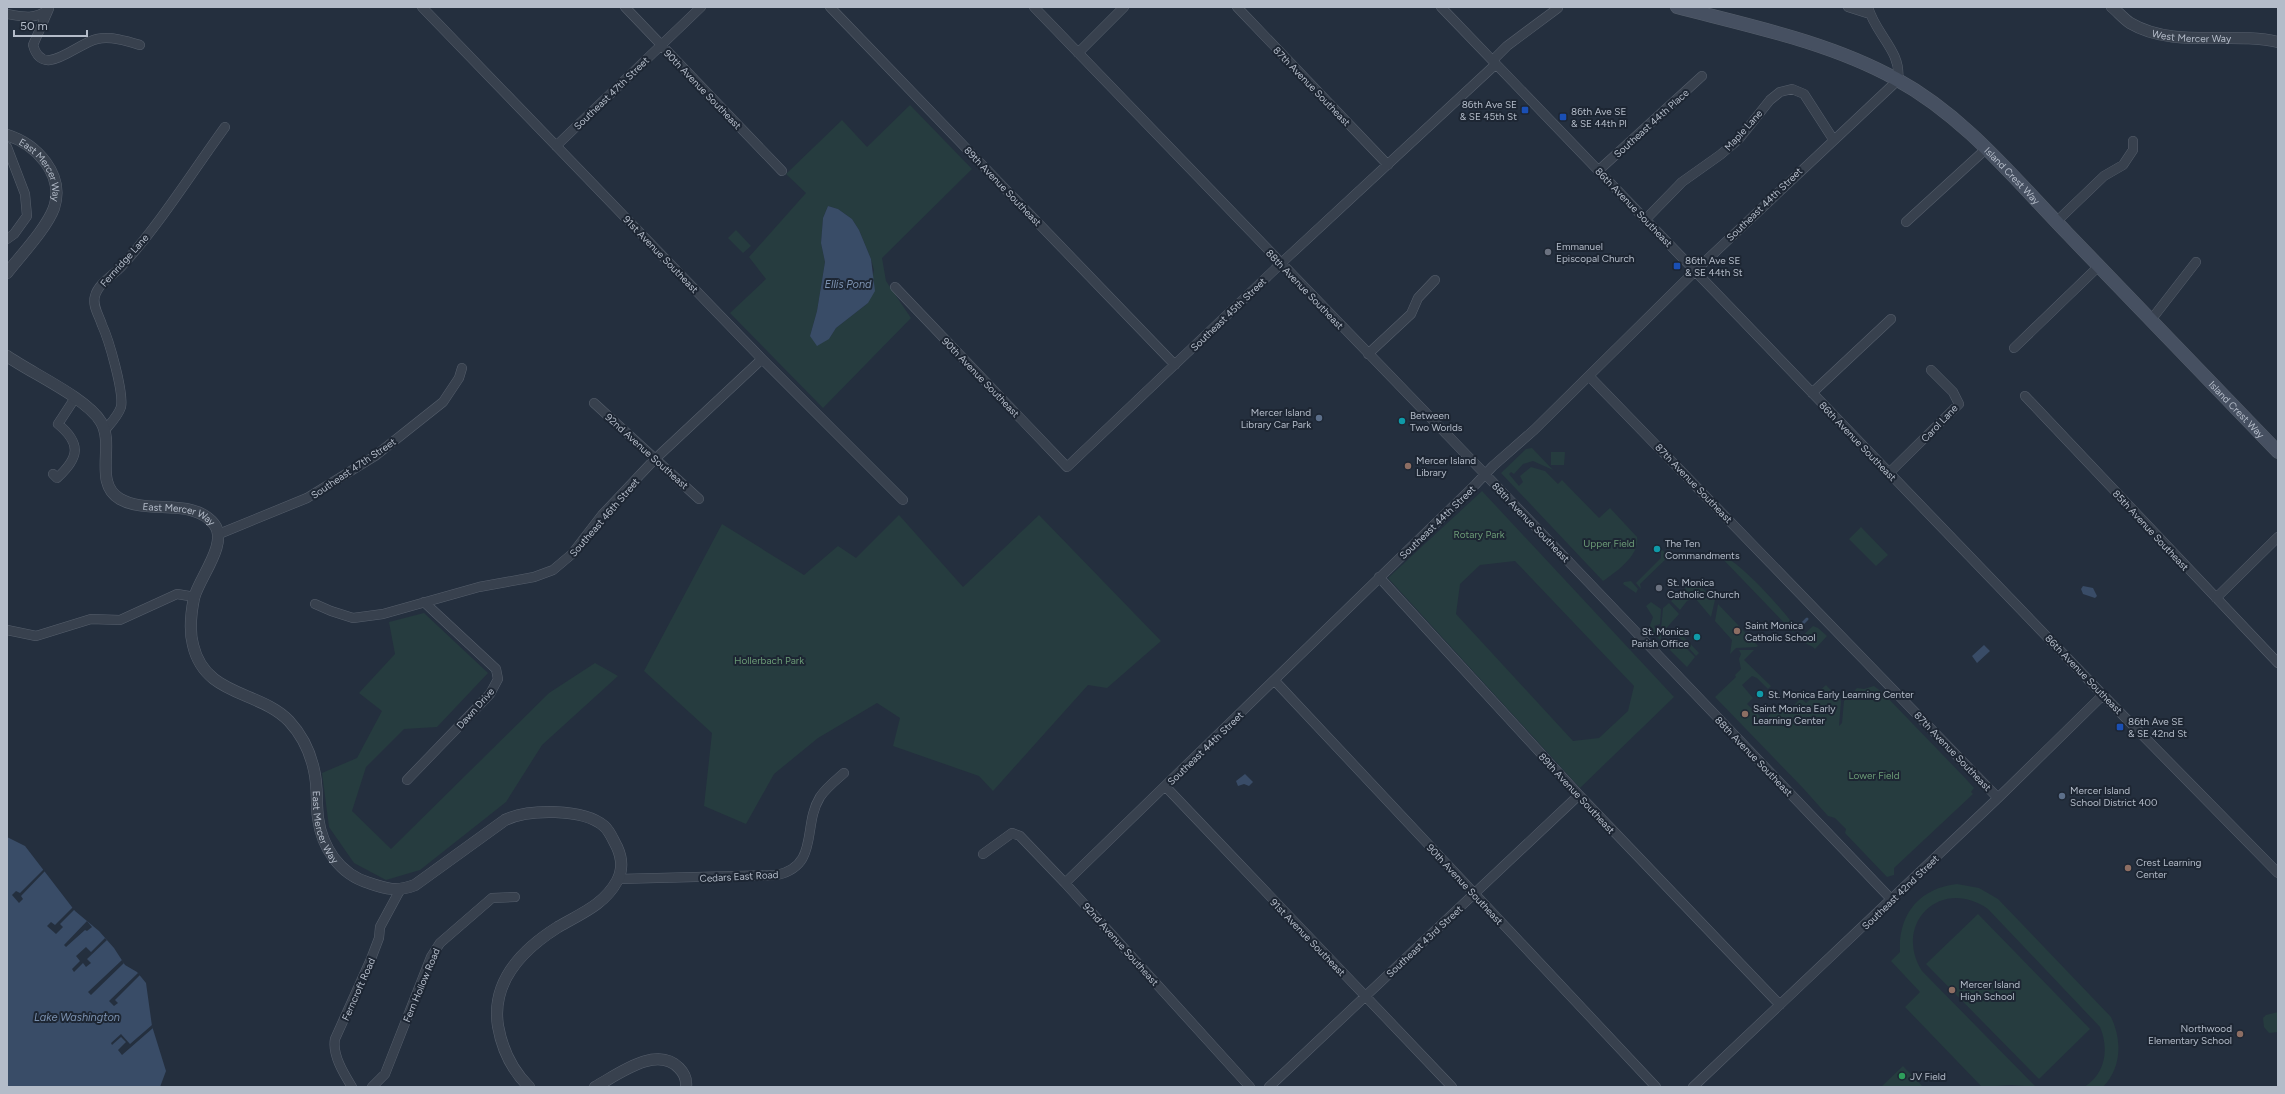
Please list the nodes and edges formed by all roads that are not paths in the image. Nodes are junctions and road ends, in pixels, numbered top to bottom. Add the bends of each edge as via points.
1 (422, 7) edge
2 (625, 7) edge
3 (701, 7) edge
4 (830, 7) edge
5 (1034, 7) edge
6 (1124, 7) edge
7 (1237, 7) edge
8 (1441, 7) edge
9 (1677, 7) edge
10 (1848, 7) edge
11 (2112, 7) edge
12 (1558, 8) edge
13 (50, 9) edge
14 (1869, 10) edge
15 (7, 14) edge
16 (2278, 42) edge
17 (140, 45) dead end
18 (660, 45) junction
19 (1078, 53) junction
20 (1494, 62) junction
21 (1702, 76) dead end
22 (1898, 80) junction
23 (225, 127) dead end
24 (7, 135) edge
25 (1833, 139) junction
26 (2133, 141) dead end
27 (556, 146) junction
28 (7, 147) edge
29 (1987, 148) junction
30 (1388, 165) junction
31 (1599, 170) junction
32 (782, 171) dead end
33 (1646, 219) junction
34 (1906, 222) dead end
35 (2056, 222) junction
36 (7, 239) edge
37 (2196, 262) dead end
38 (1281, 264) junction
39 (2099, 266) junction
40 (1695, 271) junction
41 (7, 273) edge
42 (1435, 280) dead end
43 (895, 286) dead end
44 (1891, 319) dead end
45 (2151, 320) junction
46 (2014, 348) dead end
47 (1368, 354) junction
48 (7, 356) edge
49 (762, 359) junction
50 (1175, 365) junction
51 (462, 368) dead end
52 (1930, 370) dead end
53 (1590, 376) junction
54 (1812, 393) junction
55 (2025, 396) dead end
56 (75, 398) junction
57 (594, 403) dead end
58 (105, 430) junction
59 (2278, 452) edge
60 (654, 460) junction
61 (1067, 467) joint
62 (1889, 473) junction
63 (53, 474) dead end
64 (1485, 474) junction
65 (699, 499) dead end
66 (903, 500) dead end
67 (219, 534) junction
68 (2278, 537) edge
69 (1379, 577) junction
70 (194, 597) junction
71 (2216, 598) junction
72 (424, 602) junction
73 (316, 604) dead end
74 (7, 630) edge
75 (2278, 663) edge
76 (1275, 681) junction
77 (2103, 695) junction
78 (844, 773) dead end
79 (407, 780) dead end
80 (1165, 786) junction
81 (1578, 795) junction
82 (1998, 798) junction
83 (983, 854) dead end
84 (2278, 873) edge
85 (618, 879) junction
86 (1065, 883) junction
87 (400, 890) junction
88 (1475, 894) junction
89 (515, 897) dead end
90 (1892, 900) junction
91 (1365, 996) junction
92 (1780, 1005) junction
93 (352, 1087) edge
94 (372, 1087) edge
95 (529, 1087) edge
96 (595, 1087) edge
97 (686, 1087) edge
98 (1250, 1087) edge
99 (1269, 1087) edge
100 (1452, 1087) edge
101 (1656, 1087) edge
102 (1694, 1087) edge

1 - 27 street, 91st Avenue Southeast
2 - 18 street, 90th Avenue Southeast
3 - 18 street, Southeast 47th Street
4 - 50 street, 89th Avenue Southeast
5 - 19 street, 88th Avenue Southeast
6 - 19 street
7 - 30 street, 87th Avenue Southeast
8 - 20 street, 86th Avenue Southeast
9 - 22 main road, Island Crest Way via 1836,52 1860,60
10 - 14 street
11 - 16 street, West Mercer Way via 2130,23 2152,32 2178,36 2252,37
12 - 20 street, Southeast 45th Street via 1507,46
13 - 15 street via 37,17
13 - 17 street via 33,44 41,59 56,60 85,42 99,38
14 - 22 street via 1897,59
18 - 27 street, Southeast 47th Street
18 - 32 street, 90th Avenue Southeast
19 - 38 street, 88th Avenue Southeast
20 - 30 street, Southeast 45th Street
20 - 31 street, 86th Avenue Southeast
21 - 31 street, Southeast 44th Place
22 - 25 street, Southeast 44th Street
22 - 29 main road, Island Crest Way via 1952,117
23 - 58 street, Fernridge Lane via 156,224 94,296 96,312 117,374 121,400 117,415
24 - 41 street, East Mercer Way via 37,151 52,175 56,193 49,217
25 - 33 street, Maple Lane via 1804,94 1792,89 1780,92 1770,100 1739,139 1682,182
25 - 40 street, Southeast 44th Street
26 - 35 street via 2133,150 2123,165 2104,176
27 - 49 street, 91st Avenue Southeast
28 - 36 street via 25,194 27,216 14,234
29 - 34 street
29 - 35 main road, Island Crest Way
30 - 38 street, Southeast 45th Street
31 - 33 street, 86th Avenue Southeast
33 - 40 street, 86th Avenue Southeast
35 - 39 main road, Island Crest Way
37 - 45 street
38 - 47 street, 88th Avenue Southeast
38 - 50 street, Southeast 45th Street
39 - 45 main road, Island Crest Way
39 - 46 street
40 - 53 street, Southeast 44th Street
40 - 54 street, 86th Avenue Southeast
42 - 47 street via 1418,298 1412,314
43 - 61 street, 90th Avenue Southeast
44 - 54 street
45 - 59 main road, Island Crest Way
47 - 64 street, 88th Avenue Southeast
48 - 56 street, East Mercer Way
49 - 60 street, Southeast 46th Street
49 - 66 street, 91st Avenue Southeast
50 - 61 street, Southeast 45th Street
51 - 67 street, Southeast 47th Street via 459,378 443,402 375,456 307,498
52 - 62 street, Carol Lane via 1953,392 1959,404
53 - 64 street, Southeast 44th Street
53 - 82 street, 87th Avenue Southeast
54 - 62 street, 86th Avenue Southeast
55 - 71 street, 85th Avenue Southeast
56 - 58 street, East Mercer Way via 101,420
56 - 63 street via 58,424 73,440 76,449 74,457 57,478
57 - 60 street, 92nd Avenue Southeast
58 - 67 street, East Mercer Way via 108,441 106,476 111,490 120,499 140,505 194,511 210,519
60 - 65 street, 92nd Avenue Southeast via 661,463
60 - 72 street, Southeast 46th Street via 607,510 572,554 553,570 534,577 479,587
62 - 77 street, 86th Avenue Southeast
64 - 69 street, Southeast 44th Street
64 - 90 street, 88th Avenue Southeast
67 - 70 street, East Mercer Way via 216,553 201,578
68 - 71 street
69 - 76 street, Southeast 44th Street
69 - 81 street, 89th Avenue Southeast
70 - 74 street via 177,594 120,620 91,619 36,636
70 - 87 street, East Mercer Way via 190,634 200,663 215,681 275,710 287,719 303,738 314,770 318,817 328,851 349,874 365,882
71 - 75 street, 85th Avenue Southeast
72 - 73 street, Southeast 46th Street via 383,614 352,618
72 - 79 street, Dawn Drive via 496,669 498,680 490,694
76 - 80 street, Southeast 44th Street
76 - 88 street, 90th Avenue Southeast
77 - 82 street, Southeast 42nd Street
77 - 84 street, 86th Avenue Southeast
78 - 85 street, Cedars East Road via 820,797 813,814 806,854 788,873
80 - 86 street, Southeast 44th Street
80 - 91 street, 91st Avenue Southeast
81 - 88 street, Southeast 43rd Street
81 - 92 street, 89th Avenue Southeast
82 - 90 street, Southeast 42nd Street
83 - 86 street, 92nd Avenue Southeast via 1012,833 1020,836
85 - 87 street via 621,862 619,851 604,826 575,814 528,813 517,814 505,820 415,885
85 - 95 street via 611,891 593,907 533,944 519,958 504,981 498,999 499,1032 515,1070
86 - 98 street, 92nd Avenue Southeast
87 - 93 street, Ferncroft Road via 380,927 374,953 334,1043 341,1069
88 - 91 street, Southeast 43rd Street
88 - 101 street, 90th Avenue Southeast
89 - 94 street, Fern Hollow Road via 492,898 440,943 431,957 385,1074
90 - 92 street, Southeast 42nd Street
91 - 99 street, Southeast 43rd Street
91 - 100 street, 91st Avenue Southeast
92 - 102 street, Southeast 42nd Street
96 - 97 street via 647,1060 665,1059 673,1062 684,1074

